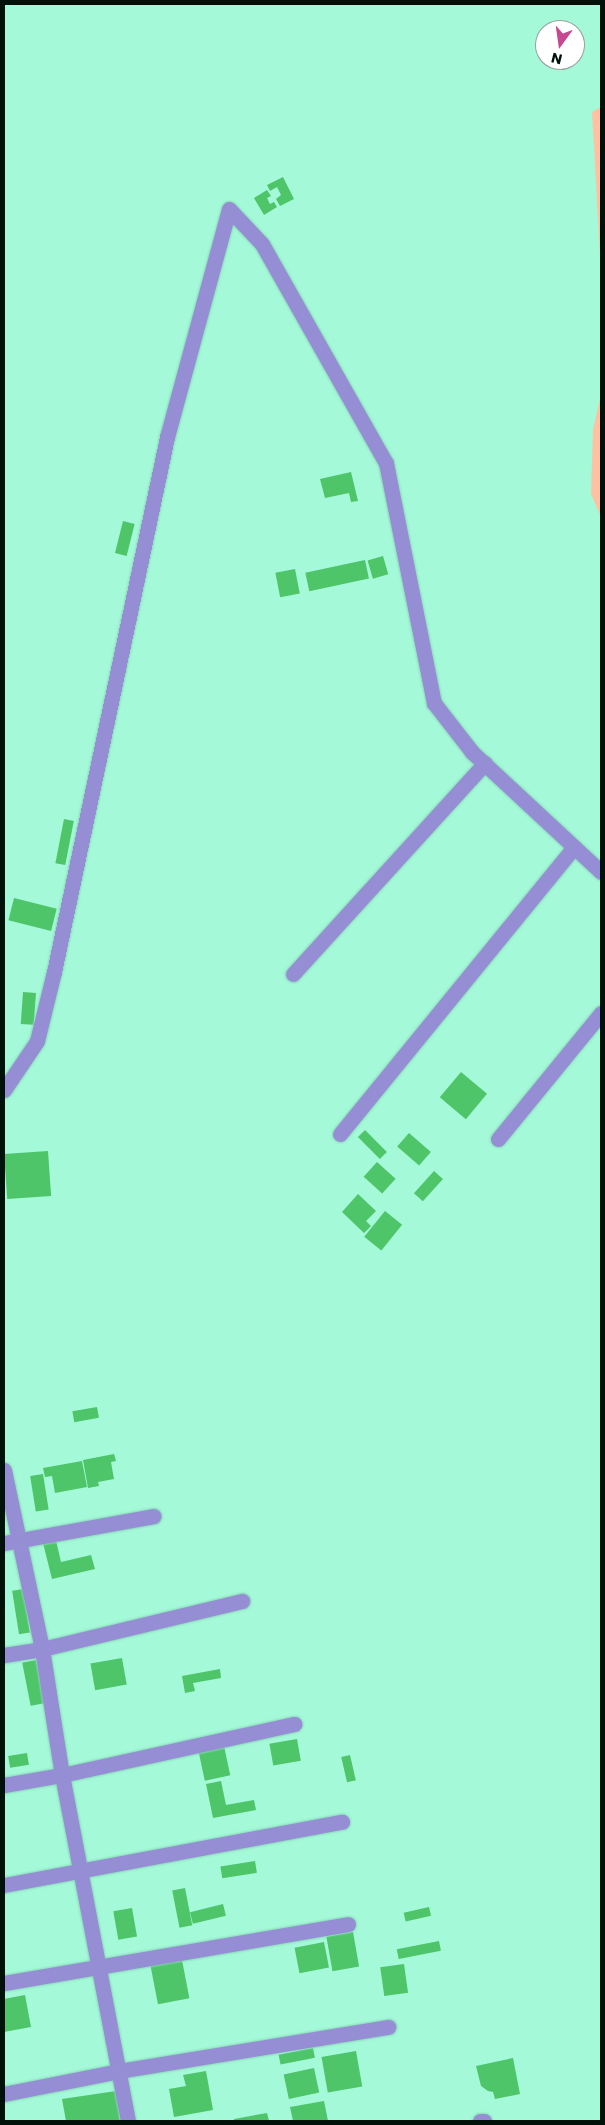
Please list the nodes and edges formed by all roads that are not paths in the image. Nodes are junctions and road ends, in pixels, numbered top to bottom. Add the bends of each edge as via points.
1 (485, 763) junction
2 (574, 847) junction
3 (601, 872) edge
4 (293, 974) dead end
5 (601, 1013) edge
6 (4, 1090) edge
7 (340, 1134) dead end
8 (498, 1139) dead end
9 (4, 1470) edge
10 (154, 1516) dead end
11 (10, 1541) edge
12 (242, 1601) dead end
13 (42, 1649) junction
14 (4, 1656) edge
15 (294, 1724) dead end
16 (62, 1775) junction
17 (4, 1785) edge
18 (342, 1822) dead end
19 (80, 1870) junction
20 (4, 1885) edge
21 (348, 1924) dead end
22 (99, 1966) junction
23 (4, 1982) edge
24 (388, 2027) dead end
25 (119, 2071) junction
26 (4, 2094) edge
27 (128, 2121) edge

1 - 2 street
1 - 4 street
1 - 6 street via 472,752 434,703 386,463 262,244 229,209 167,437 37,1041
2 - 3 street
2 - 7 street
5 - 8 street
9 - 11 street
10 - 11 street
11 - 13 street
12 - 13 street
13 - 14 street
13 - 16 street
15 - 16 street
16 - 17 street
16 - 19 street
18 - 19 street
19 - 20 street
19 - 22 street
21 - 22 street
22 - 23 street
22 - 25 street
24 - 25 street
25 - 26 street
25 - 27 street

